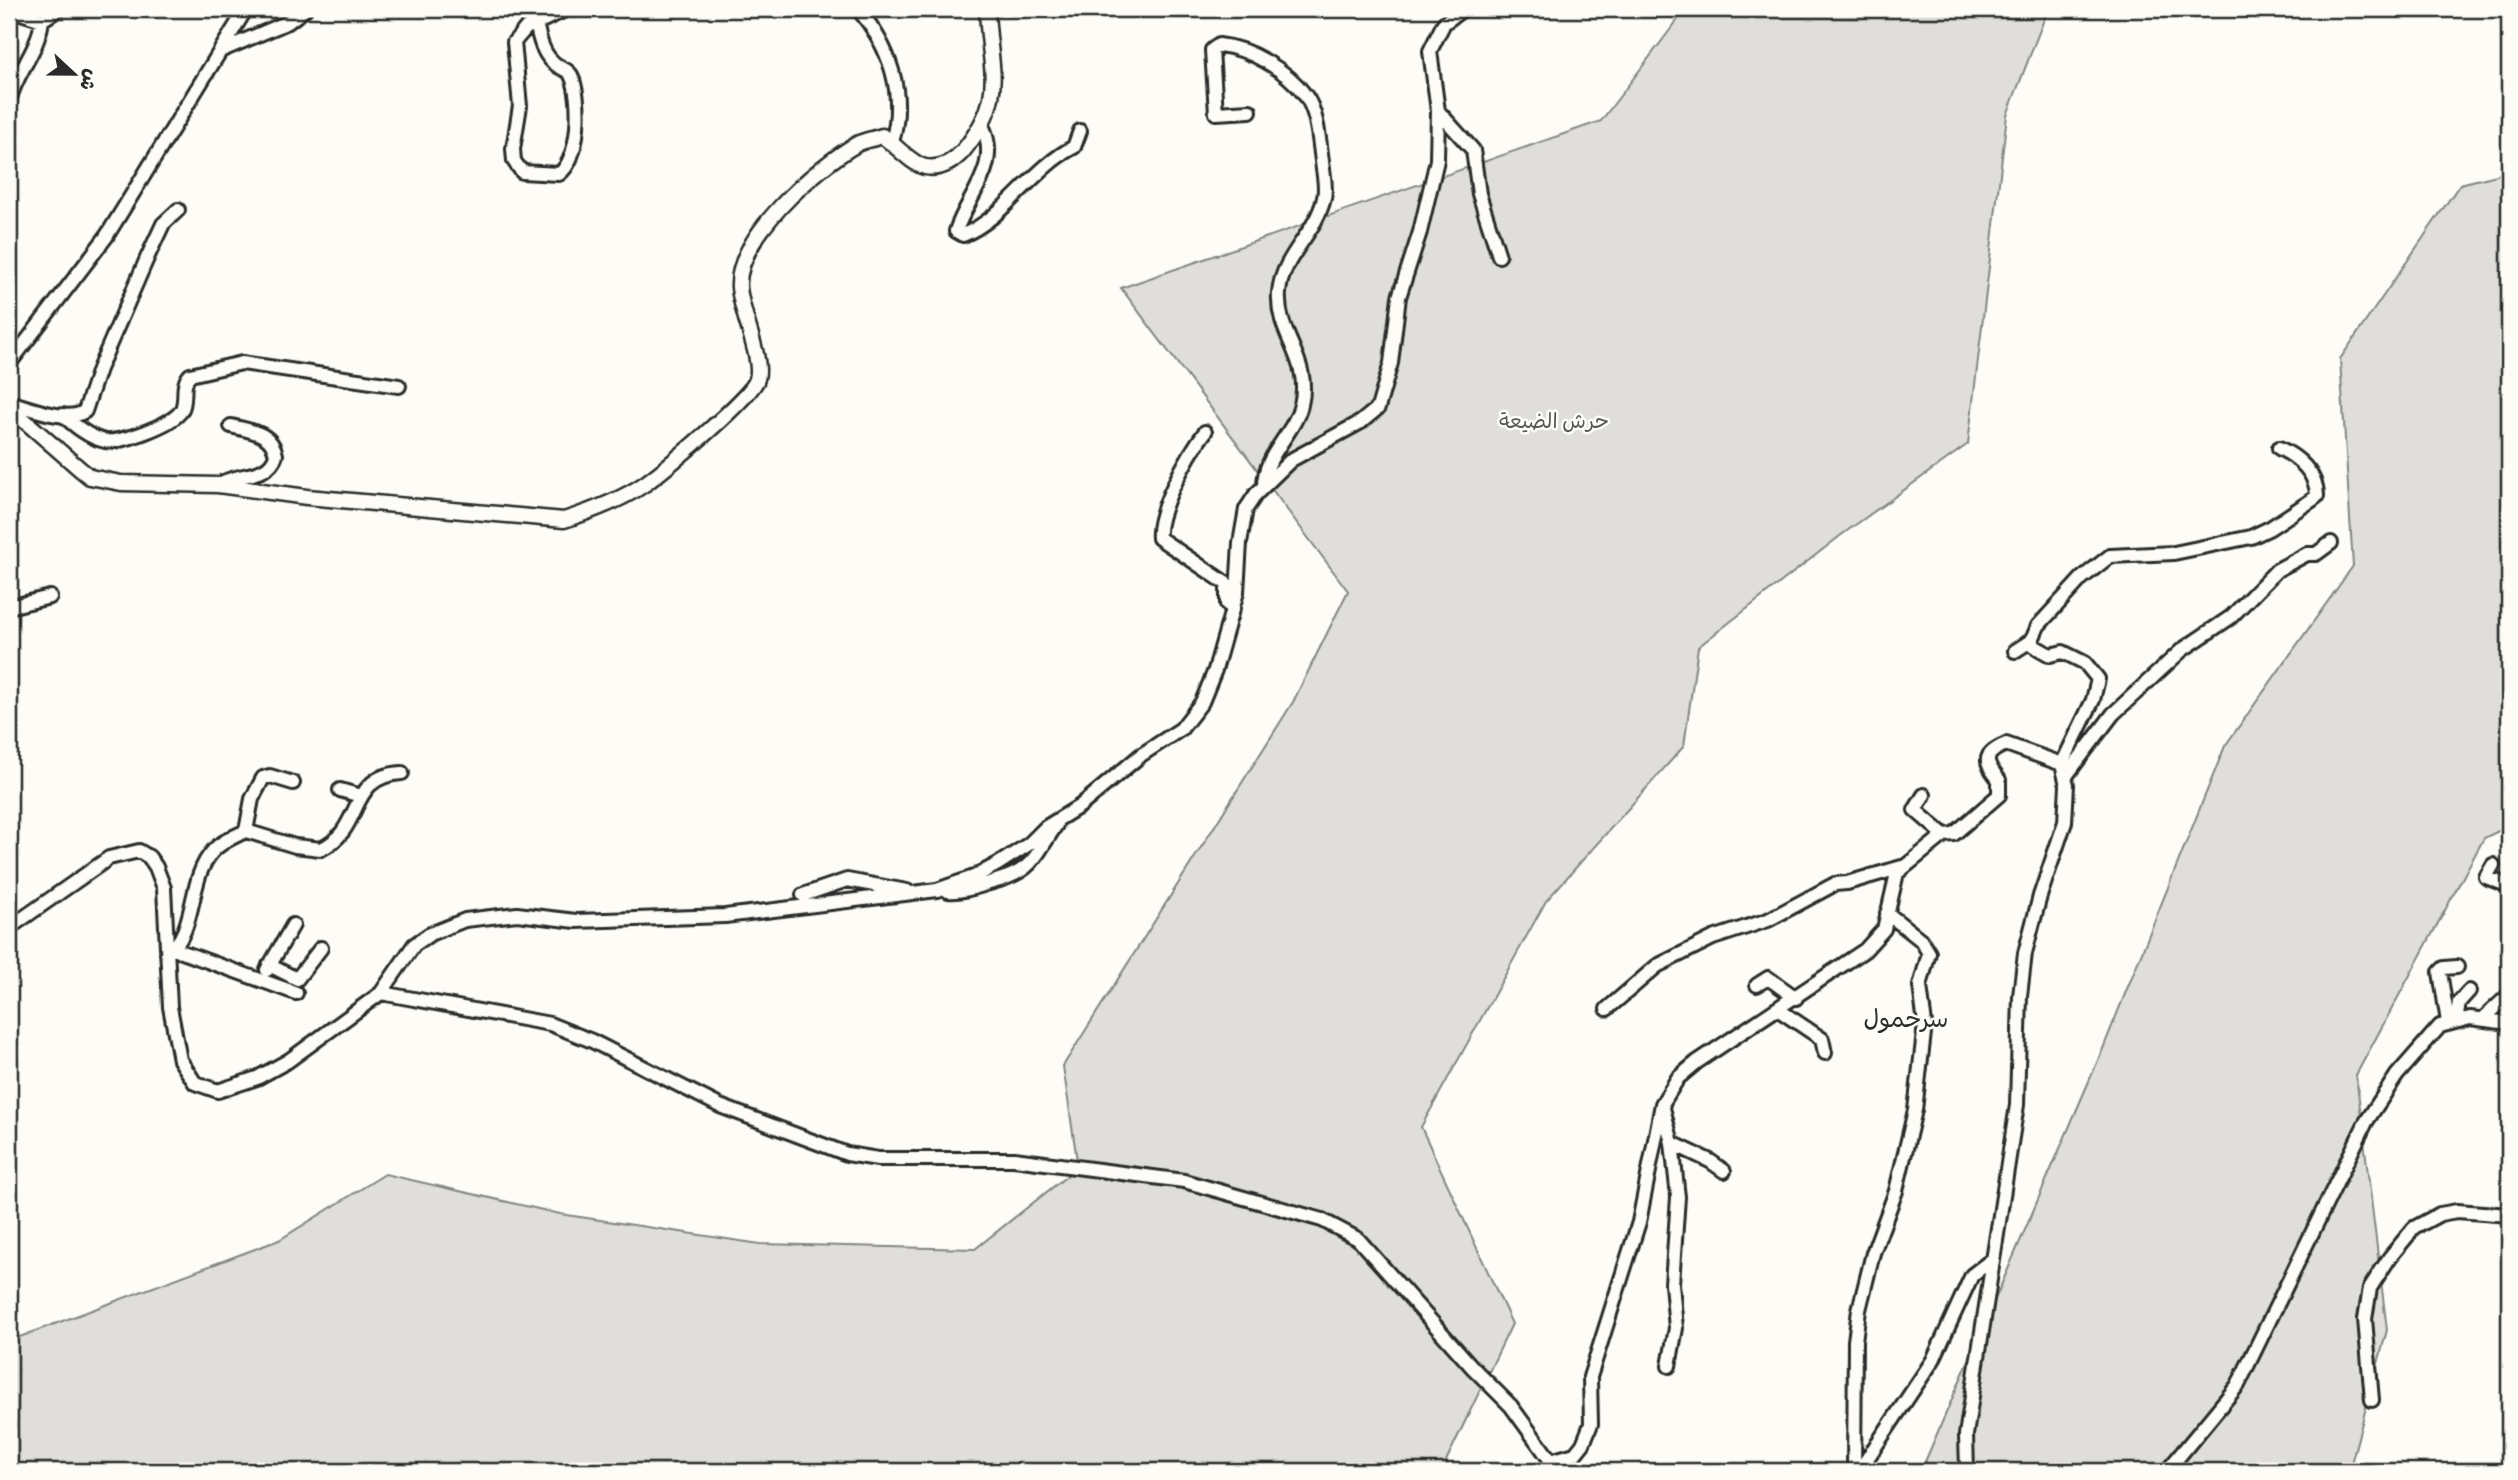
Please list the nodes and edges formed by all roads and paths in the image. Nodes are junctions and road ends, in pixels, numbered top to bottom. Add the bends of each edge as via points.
1 (9, 9) edge
2 (59, 9) edge
3 (246, 9) edge
4 (305, 9) edge
5 (567, 9) edge
6 (858, 9) edge
7 (987, 9) edge
8 (1463, 9) edge
9 (42, 20) junction
10 (536, 22) junction
11 (220, 51) junction
12 (9, 102) edge
13 (1250, 111) dead end
14 (1438, 111) junction
15 (982, 125) junction
16 (1080, 131) dead end
17 (892, 142) junction
18 (178, 210) dead end
19 (1499, 256) dead end
20 (9, 364) edge
21 (399, 386) dead end
22 (9, 405) edge
23 (63, 415) junction
24 (231, 426) dead end
25 (1205, 432) dead end
26 (2279, 448) dead end
27 (218, 485) junction
28 (1265, 485) junction
29 (2331, 543) dead end
30 (50, 597) dead end
31 (9, 607) edge
32 (1233, 608) junction
33 (2032, 639) junction
34 (2015, 651) dead end
35 (2064, 770) junction
36 (402, 773) dead end
37 (293, 783) dead end
38 (340, 790) dead end
39 (361, 796) junction
40 (1924, 796) dead end
41 (1060, 818) junction
42 (246, 831) junction
43 (1944, 835) junction
44 (2493, 865) dead end
45 (1903, 867) junction
46 (2509, 886) edge
47 (937, 890) junction
48 (915, 893) junction
49 (803, 895) dead end
50 (1887, 913) junction
51 (293, 925) dead end
52 (9, 928) edge
53 (321, 948) dead end
54 (171, 952) junction
55 (269, 965) junction
56 (2457, 967) dead end
57 (261, 979) junction
58 (1757, 985) dead end
59 (2469, 991) dead end
60 (296, 993) dead end
61 (381, 993) junction
62 (2509, 995) edge
63 (1796, 998) junction
64 (1607, 1009) dead end
65 (1779, 1010) junction
66 (2484, 1018) junction
67 (2452, 1021) junction
68 (2509, 1023) edge
69 (1825, 1053) dead end
70 (1662, 1104) junction
71 (1672, 1143) junction
72 (1724, 1171) dead end
73 (2509, 1215) edge
74 (1993, 1259) junction
75 (1669, 1366) dead end
76 (2372, 1401) dead end
77 (1550, 1466) edge
78 (1856, 1471) edge
79 (1967, 1471) edge
80 (2167, 1471) edge

1 - 9 street
2 - 9 street
3 - 11 street
4 - 11 street via 288,22
5 - 10 street
6 - 17 street via 881,42 895,79 898,112
7 - 15 street via 995,79
8 - 14 street via 1444,23 1432,42 1430,63
9 - 12 street via 40,41
10 - 10 street via 514,42 520,106 514,161 522,172 559,174 570,166 576,142 575,87 569,72 546,54
11 - 20 street via 106,237
13 - 28 street via 1216,113 1212,50 1219,45 1261,58 1306,96 1316,121 1324,178 1321,206 1282,275 1282,321 1305,382 1299,412 1264,472
14 - 19 street via 1473,150 1479,194
14 - 28 street via 1431,191 1399,297 1382,399 1372,414 1291,460
15 - 16 street via 987,171 960,217 956,231 963,235 997,212 1058,155 1074,147
15 - 17 street via 957,157 936,168 921,165
17 - 27 street via 882,136 859,143 789,199 756,235 742,264 739,286 746,327 759,362 752,391 645,483 603,506 564,520
18 - 23 street via 163,224 148,256 99,369 88,406 81,414
21 - 23 street via 242,363 190,375 184,383 179,414 154,429 108,442 83,432
22 - 23 street
22 - 27 street via 90,477 121,483
24 - 27 street via 271,440 276,455 256,474 230,477
25 - 32 street via 1184,461 1159,524 1159,538 1227,584 1227,604
26 - 33 street via 2304,463 2317,487 2312,500 2250,537 2174,553 2110,556 2082,578 2038,626
28 - 32 street via 1246,509
29 - 35 street via 2277,570 2231,617 2182,650 2113,714
30 - 31 street
32 - 41 street via 1210,685 1181,729
33 - 34 street
33 - 35 street via 2034,646 2050,655 2063,652 2085,663 2098,679
35 - 43 street via 2006,744 1998,747 1986,762 1999,780 1999,795 1954,834
35 - 74 street via 2065,822 2024,962 2017,1105
36 - 39 street via 383,774 367,785
37 - 42 street via 264,778 252,800
38 - 39 street
39 - 42 street via 345,830 321,849
40 - 43 street via 1915,810
41 - 47 street via 985,871
41 - 47 street via 1017,876 959,891
42 - 54 street via 215,848 203,863
43 - 45 street
44 - 46 street via 2486,877
45 - 50 street via 1897,873
45 - 64 street via 1835,884 1768,920 1695,947 1657,966
47 - 48 street
48 - 49 street via 847,880
48 - 61 street via 725,916 576,921 482,915 451,924 414,945
50 - 63 street via 1884,929 1865,950
50 - 78 street via 1921,940 1929,953 1920,986 1925,1024 1915,1110 1859,1310
51 - 55 street
52 - 54 street via 109,858 139,851 156,867 164,888
53 - 55 street via 297,979
54 - 57 street
54 - 61 street via 170,1007 180,1060 195,1083 218,1091 288,1061
55 - 57 street
56 - 67 street via 2441,972
57 - 60 street
58 - 63 street via 1768,978
59 - 67 street
61 - 77 street via 550,1024 720,1106 847,1154 878,1159 1014,1159 1102,1169 1200,1185 1336,1225 1358,1239 1511,1406
62 - 66 street
63 - 65 street
65 - 69 street via 1822,1039
65 - 70 street via 1697,1062 1678,1079
66 - 67 street
66 - 68 street
67 - 80 street via 2432,1034 2382,1096 2238,1385
70 - 71 street
70 - 77 street via 1639,1222 1590,1377 1591,1424 1575,1454
71 - 72 street
71 - 75 street via 1678,1231 1672,1284 1676,1328
73 - 76 street via 2440,1214 2414,1228 2384,1265 2370,1288 2365,1319
74 - 78 street via 1972,1275 1933,1360
74 - 79 street via 1966,1435

